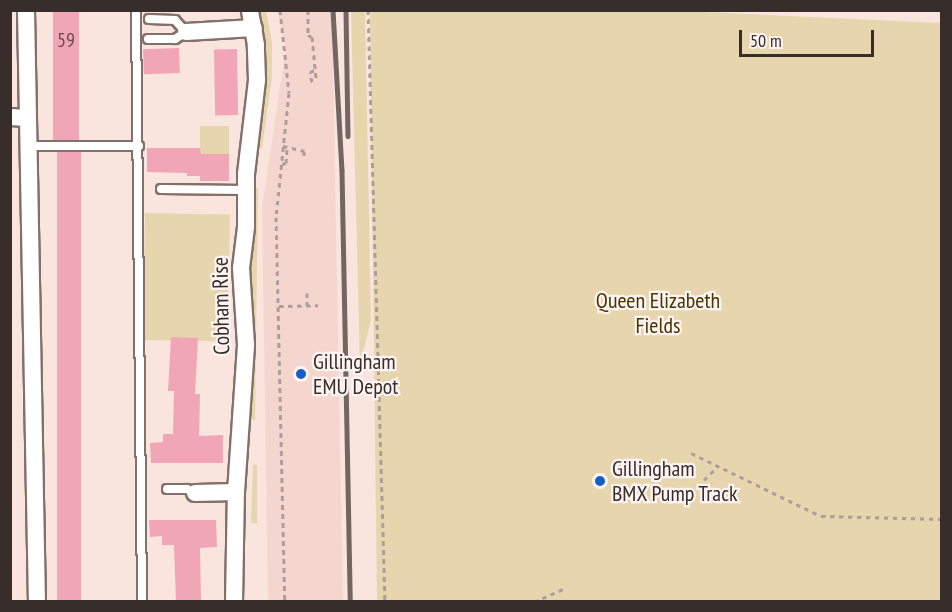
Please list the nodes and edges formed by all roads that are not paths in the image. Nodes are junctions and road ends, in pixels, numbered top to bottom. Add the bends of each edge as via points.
1 (26, 10) edge
2 (136, 10) edge
3 (250, 10) edge
4 (149, 20) dead end
5 (254, 28) junction
6 (186, 32) junction
7 (147, 39) dead end
8 (19, 117) edge
9 (28, 146) junction
10 (139, 146) junction
11 (161, 189) dead end
12 (245, 190) junction
13 (167, 489) dead end
14 (236, 492) junction
15 (195, 493) joint
16 (37, 602) edge
17 (142, 602) edge
18 (234, 602) edge

1 - 8 street
2 - 10 lane
3 - 5 street, Cobham Rise
4 - 6 lane via 175,20
5 - 6 street
5 - 12 street, Cobham Rise via 256,95
6 - 7 lane via 176,39
8 - 9 street
9 - 10 lane
9 - 16 street
10 - 17 lane
11 - 12 lane
12 - 14 street, Cobham Rise via 241,286 246,345
13 - 15 lane
14 - 15 street
14 - 18 street, Cobham Rise

